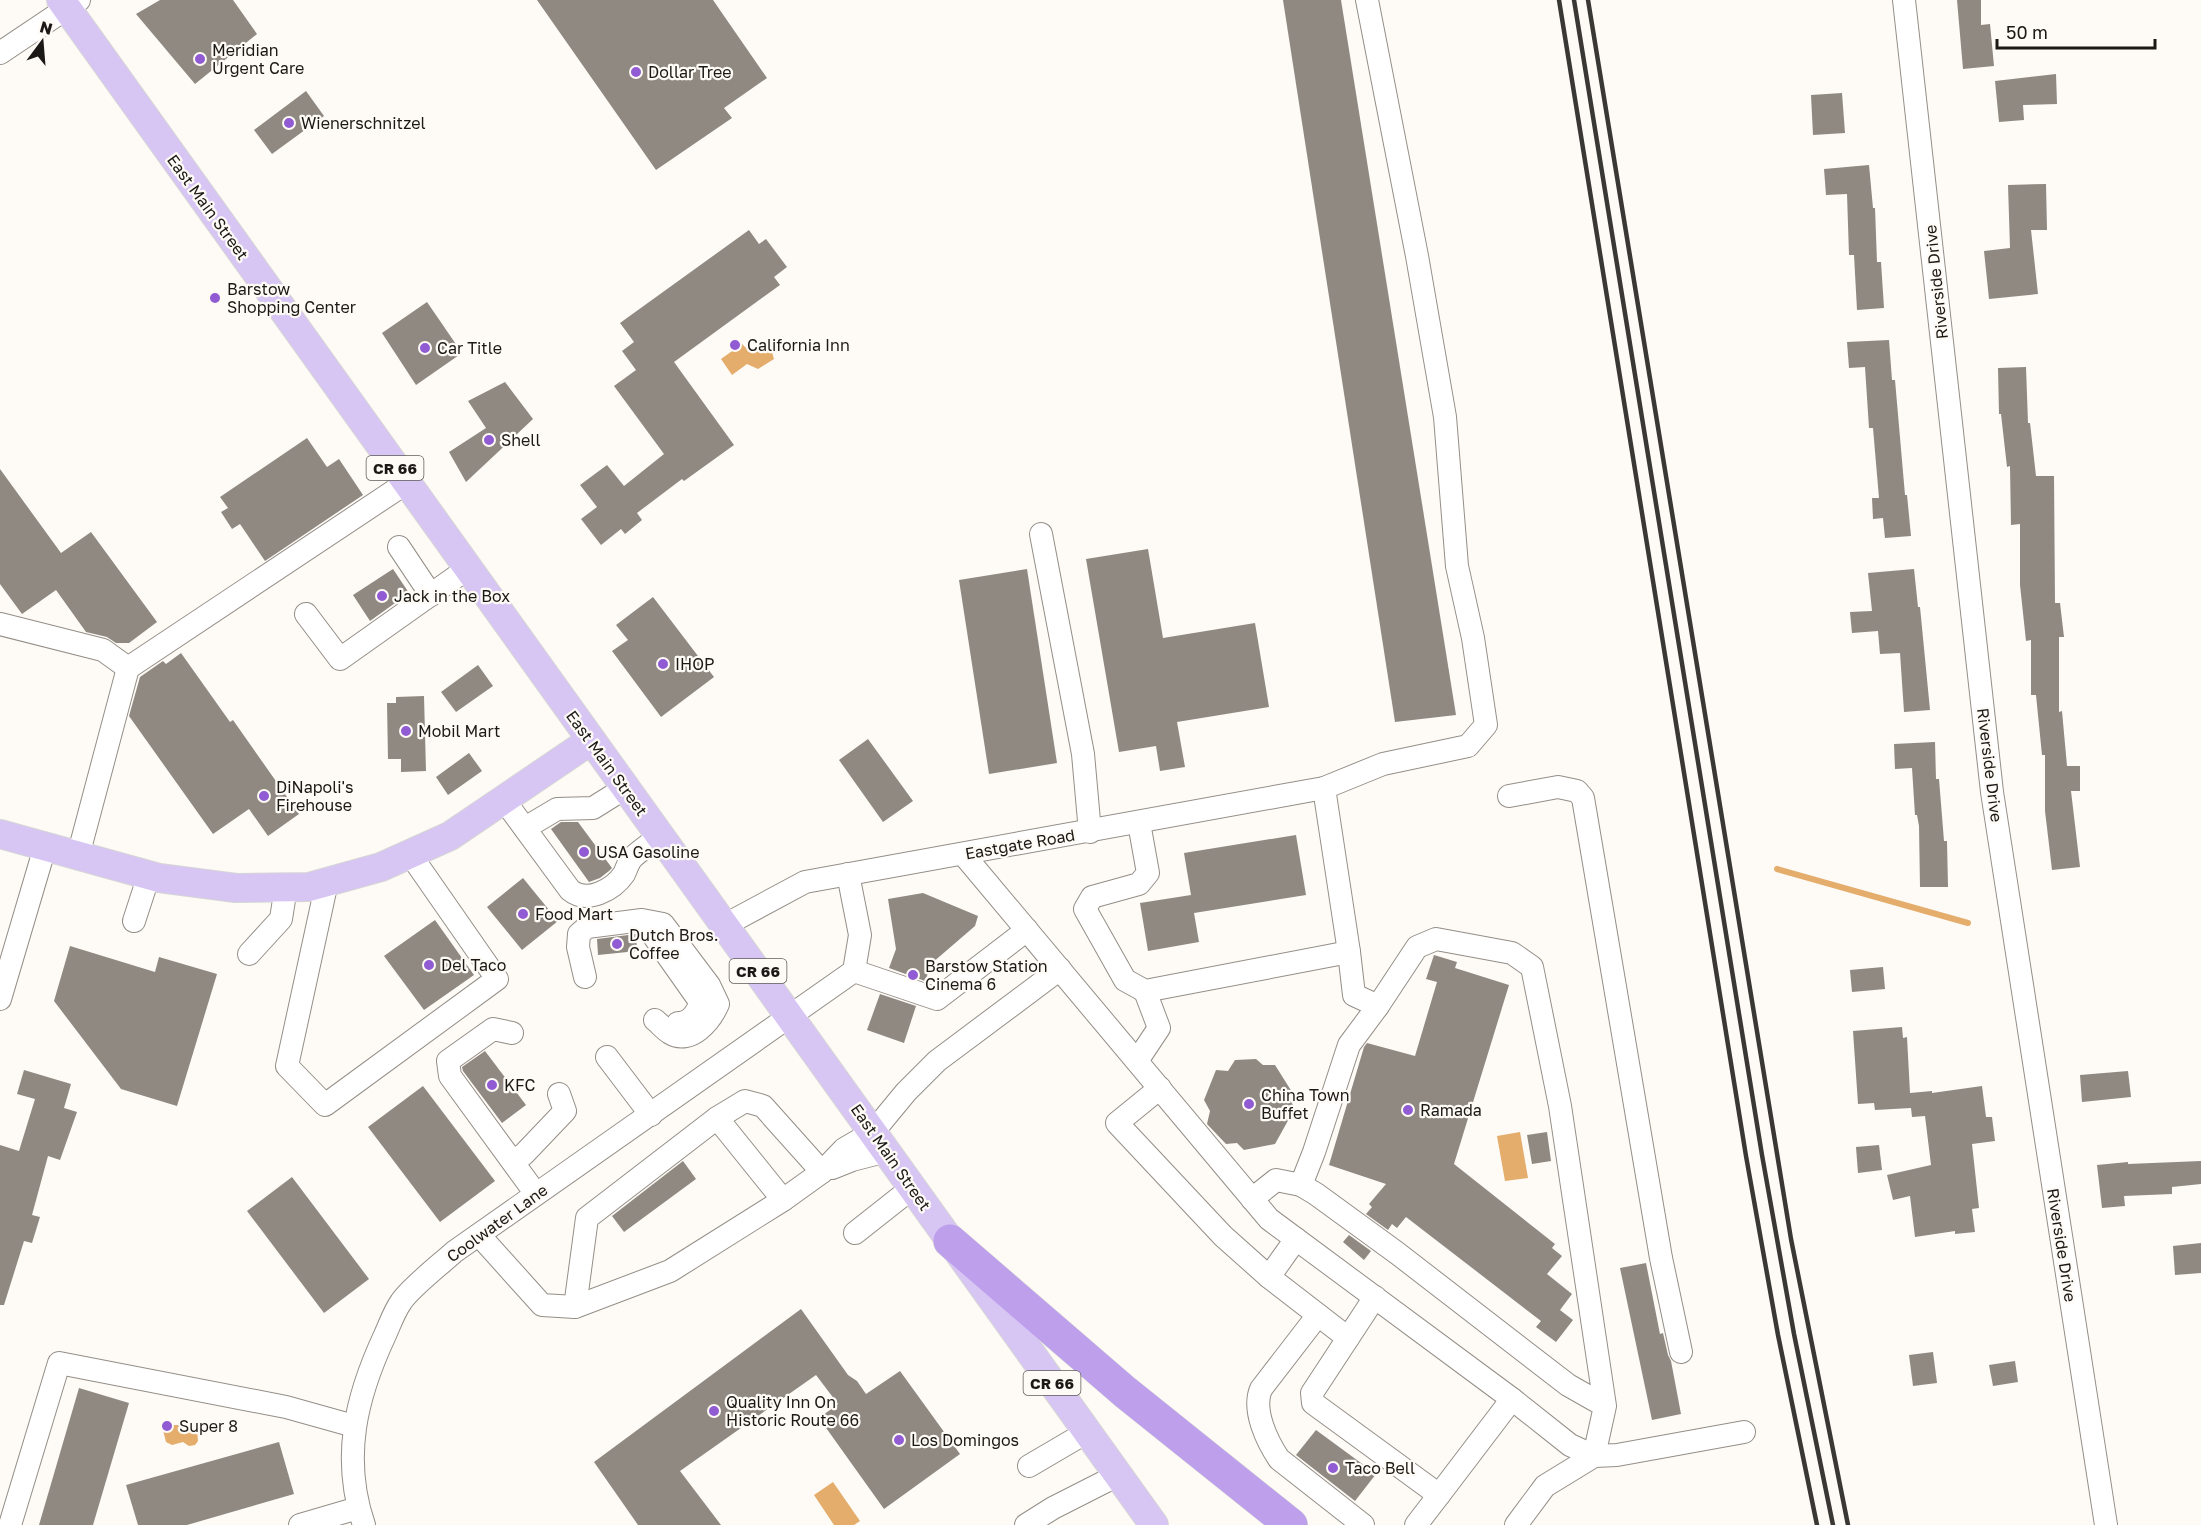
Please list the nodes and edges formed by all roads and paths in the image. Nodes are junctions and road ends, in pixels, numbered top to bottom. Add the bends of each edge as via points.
1 (1367, 0) edge
2 (1904, 0) edge
3 (69, 3) edge
4 (0, 53) edge
5 (406, 483) junction
6 (1041, 534) dead end
7 (399, 547) dead end
8 (467, 569) junction
9 (431, 595) junction
10 (306, 614) dead end
11 (0, 624) edge
12 (128, 668) junction
13 (590, 741) junction
14 (625, 788) junction
15 (1324, 788) junction
16 (1509, 796) dead end
17 (504, 800) junction
18 (1139, 823) junction
19 (525, 828) junction
20 (1090, 832) junction
21 (0, 834) edge
22 (660, 836) junction
23 (45, 847) junction
24 (410, 854) junction
25 (963, 854) junction
26 (78, 856) junction
27 (848, 874) junction
28 (148, 875) junction
29 (327, 882) junction
30 (286, 887) junction
31 (134, 921) dead end
32 (725, 925) junction
33 (1027, 930) junction
34 (1349, 952) junction
35 (249, 954) dead end
36 (1060, 969) junction
37 (854, 971) junction
38 (585, 977) dead end
39 (1145, 991) junction
40 (0, 999) edge
41 (1378, 1006) junction
42 (790, 1018) junction
43 (655, 1020) dead end
44 (512, 1034) dead end
45 (607, 1057) dead end
46 (1137, 1061) junction
47 (1160, 1088) junction
48 (559, 1094) dead end
49 (651, 1115) junction
50 (717, 1118) junction
51 (880, 1142) junction
52 (513, 1162) junction
53 (822, 1172) junction
54 (1301, 1185) junction
55 (912, 1188) junction
56 (536, 1194) junction
57 (1252, 1199) junction
58 (783, 1200) junction
59 (855, 1233) dead end
60 (479, 1235) junction
61 (1296, 1239) junction
62 (950, 1241) junction
63 (1269, 1277) junction
64 (1375, 1297) junction
65 (575, 1307) junction
66 (1318, 1315) junction
67 (1348, 1338) junction
68 (1681, 1352) dead end
69 (1512, 1398) junction
70 (1605, 1406) junction
71 (354, 1426) junction
72 (1087, 1432) junction
73 (1744, 1432) dead end
74 (1594, 1456) junction
75 (1029, 1466) dead end
76 (1118, 1475) junction
77 (1439, 1495) junction
78 (361, 1516) edge
79 (10, 1525) edge
80 (300, 1525) edge
81 (1026, 1525) edge
82 (1154, 1525) edge
83 (1292, 1525) edge
84 (1363, 1525) edge
85 (1416, 1525) edge
86 (1516, 1525) edge
87 (2106, 1525) edge

1 - 15 street, Eastgate Road via 1445,417 1457,566 1486,725 1468,746 1383,765
2 - 87 street, Riverside Drive via 1992,792
3 - 4 street
3 - 5 main road, East Main Street / CR 66
5 - 8 main road, East Main Street / CR 66
5 - 12 street
6 - 20 street via 1083,753
7 - 9 street
8 - 9 street
8 - 13 main road, East Main Street / CR 66
9 - 10 street via 340,659
11 - 12 street via 103,650
12 - 26 street
13 - 14 main road, East Main Street / CR 66
13 - 17 main road
14 - 19 street via 593,807 557,809
14 - 22 main road, East Main Street / CR 66
15 - 18 street, Eastgate Road
15 - 34 street
16 - 68 street via 1558,786 1577,790 1583,798 1661,1258
17 - 19 street
17 - 24 main road via 450,836
18 - 20 street, Eastgate Road
18 - 39 street via 1148,873 1139,884 1092,897 1085,909 1125,980
19 - 22 street via 570,890 584,896 610,888 632,859
20 - 25 street, Eastgate Road
21 - 23 main road
22 - 32 main road, East Main Street / CR 66
23 - 26 main road
23 - 40 street
24 - 29 main road via 381,867
24 - 29 street via 497,980 325,1105 287,1066
25 - 27 street, Eastgate Road
25 - 33 street
26 - 28 main road
27 - 32 street, Eastgate Road via 806,882
27 - 37 street via 860,935
28 - 30 main road via 236,888
28 - 31 street
29 - 30 main road
30 - 35 street via 281,919
32 - 42 main road, East Main Street / CR 66
33 - 36 street
33 - 37 street via 937,999
34 - 39 street
34 - 41 street via 1354,996
36 - 46 street
36 - 51 street via 937,1060 906,1092
37 - 42 street, Coolwater Lane
38 - 43 street via 579,934 587,927 642,920 701,1003 694,1016 682,1024
39 - 46 street via 1159,1028
41 - 54 street via 1349,1045
41 - 70 street via 1417,946 1436,939 1512,952 1532,967 1560,1106
42 - 49 street, Coolwater Lane
42 - 51 main road, East Main Street / CR 66
44 - 52 street via 492,1029 448,1061 450,1076
45 - 49 street
46 - 47 street
47 - 57 street
47 - 63 street via 1117,1124 1223,1236
48 - 52 street via 565,1111
49 - 56 street, Coolwater Lane
50 - 53 street via 745,1101 763,1106
50 - 58 street
50 - 65 street via 587,1218
51 - 53 street via 852,1160
51 - 55 main road, East Main Street / CR 66
52 - 56 street
53 - 58 street
54 - 57 street via 1276,1180
54 - 70 street via 1397,1253 1568,1385
55 - 59 street
55 - 62 main road, East Main Street / CR 66
56 - 60 street, Coolwater Lane
57 - 61 street via 1269,1219
58 - 65 street via 670,1271
60 - 65 street via 542,1305
60 - 71 street, Coolwater Lane via 454,1252 401,1301 369,1369
61 - 63 street
61 - 64 street
62 - 72 main road, East Main Street / CR 66
62 - 83 highway via 1134,1400
63 - 66 street
64 - 67 street
64 - 69 street
66 - 67 street
66 - 84 street via 1261,1389 1258,1407 1271,1448 1279,1459
67 - 77 street via 1312,1393 1313,1402
69 - 74 street via 1570,1445
69 - 77 street
70 - 74 street
71 - 78 street, Coolwater Lane via 352,1452
71 - 79 street via 286,1407 59,1363
72 - 75 street
72 - 76 main road, East Main Street / CR 66
73 - 74 street
74 - 86 street via 1545,1486
76 - 81 street
76 - 82 main road, East Main Street / CR 66
77 - 85 street
78 - 80 street

